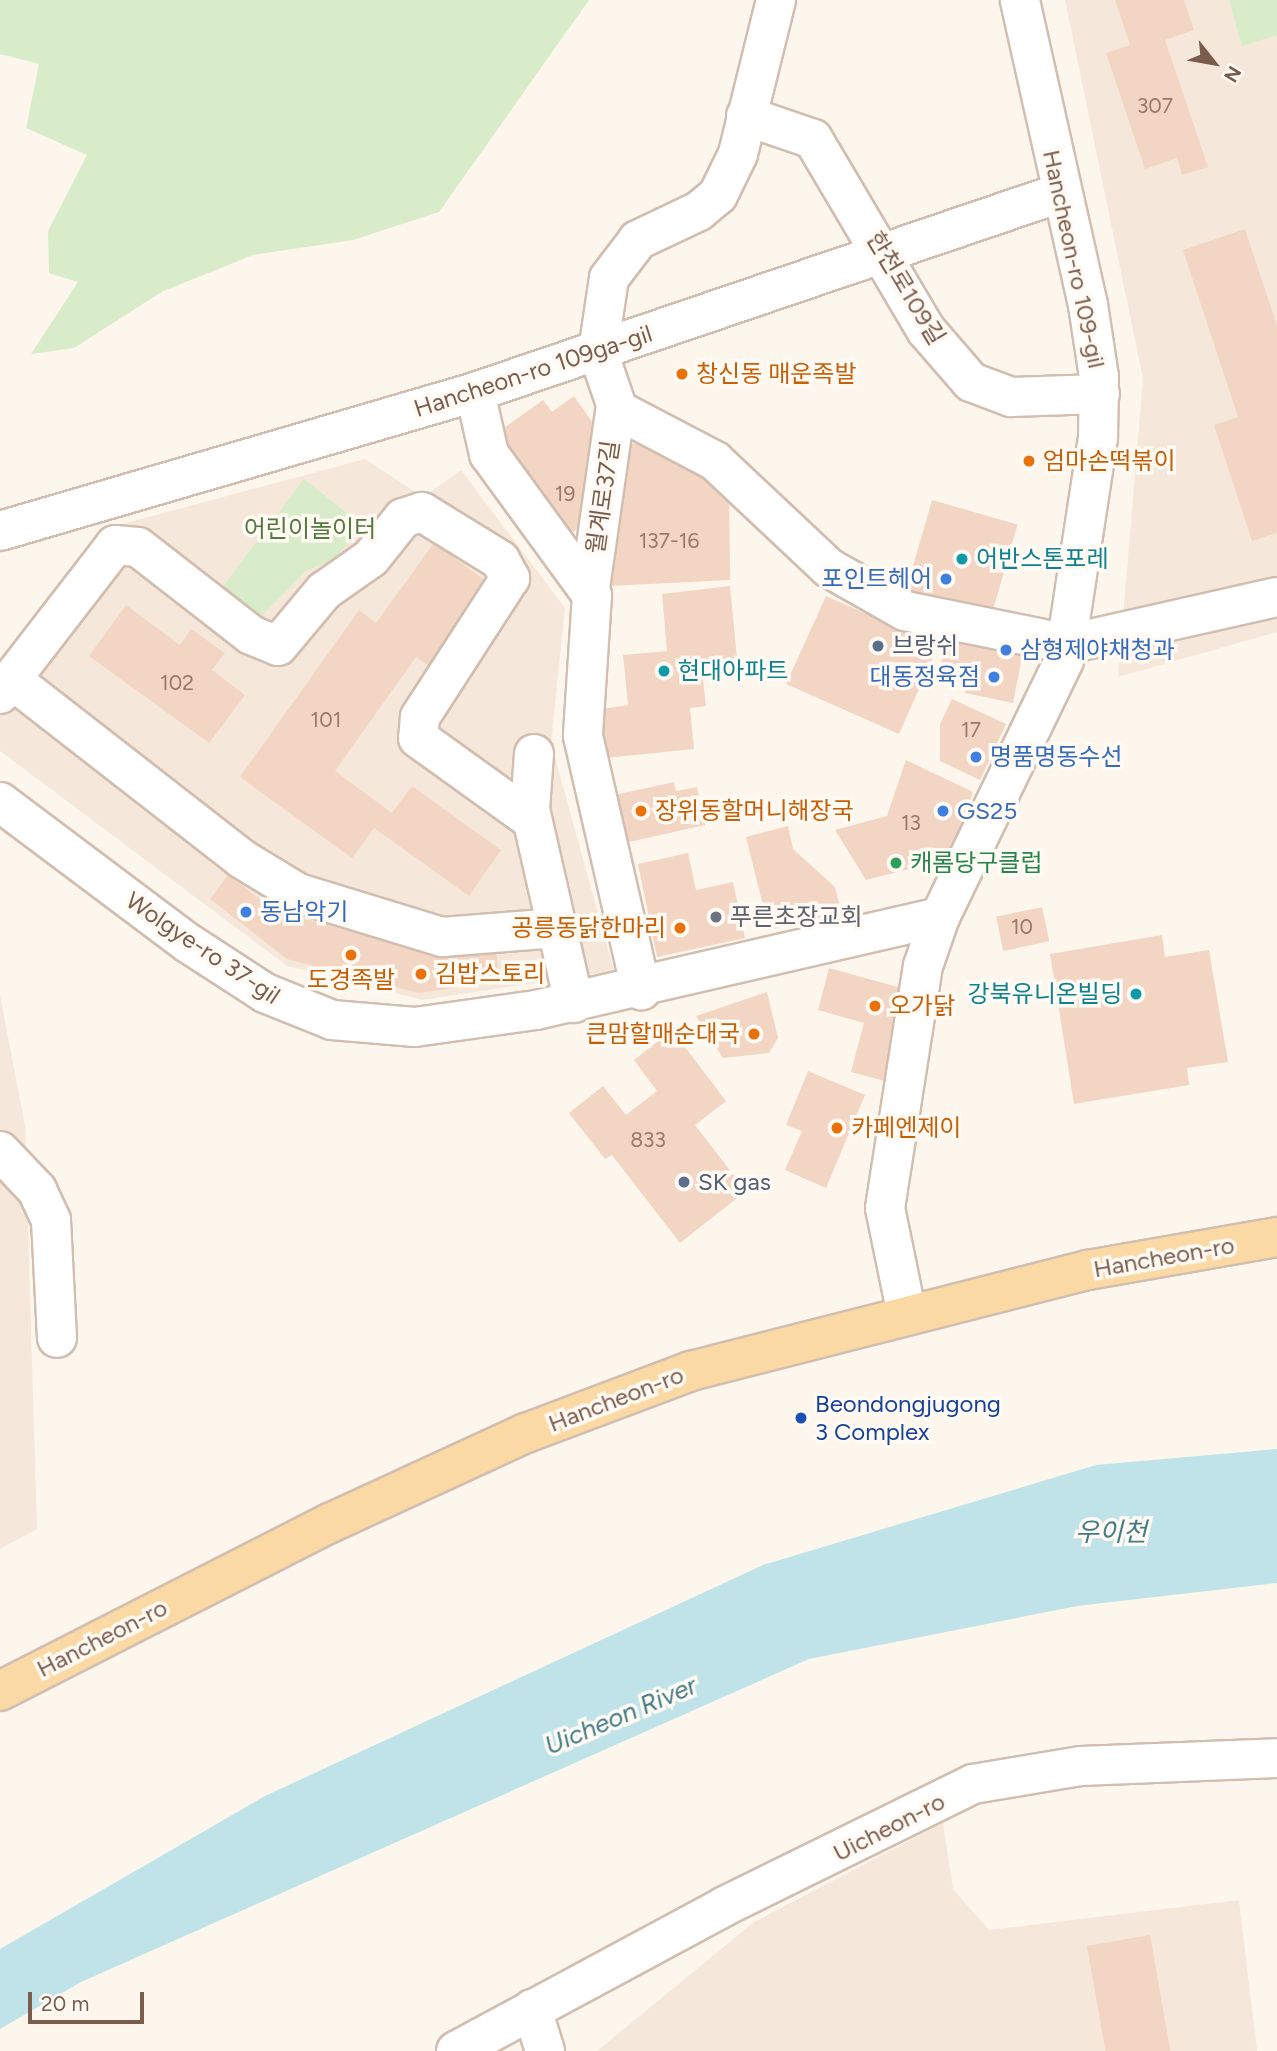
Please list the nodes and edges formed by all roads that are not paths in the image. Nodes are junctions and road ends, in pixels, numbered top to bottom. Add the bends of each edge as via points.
1 (776, 0) edge
2 (1020, 0) edge
3 (746, 116) junction
4 (1060, 193) junction
5 (886, 253) junction
6 (598, 352) junction
7 (475, 392) junction
8 (1100, 394) junction
9 (615, 406) junction
10 (0, 531) edge
11 (590, 588) junction
12 (1277, 597) edge
13 (1068, 644) junction
14 (6, 686) edge
15 (534, 754) dead end
16 (0, 802) edge
17 (532, 820) junction
18 (940, 917) junction
19 (557, 928) junction
20 (641, 990) junction
21 (574, 1003) junction
22 (0, 1151) edge
23 (1277, 1237) edge
24 (907, 1315) junction
25 (57, 1338) dead end
26 (0, 1691) edge
27 (1277, 1758) edge
28 (533, 2009) junction
29 (456, 2051) edge
30 (545, 2051) edge

1 - 3 street
2 - 4 street, Hancheon-ro 109-gil
3 - 5 street, 한천로109길 via 813,139
3 - 6 street via 738,154 709,205 651,231 619,261 602,297
4 - 5 street, Hancheon-ro 109ga-gil
4 - 8 street, Hancheon-ro 109-gil via 1088,305
5 - 6 street, Hancheon-ro 109ga-gil
5 - 8 street, 한천로109길 via 926,330 971,382 1011,397
6 - 7 street, Hancheon-ro 109ga-gil
6 - 9 street
7 - 10 street, Hancheon-ro 109ga-gil
7 - 11 street via 489,454
8 - 13 street, Hancheon-ro 109-gil
9 - 11 street, 월계로37길
9 - 13 street via 730,472 829,568 886,603
11 - 20 street via 583,736
12 - 13 street
13 - 18 street, Hancheon-ro 109-gil via 1057,679
14 - 17 street via 114,545 138,547 251,635 278,646 324,591 372,558 411,510 432,514 500,561 510,578 420,717 418,738
14 - 19 street via 242,859 298,893 442,937
15 - 17 street via 528,787
16 - 21 street, Wolgye-ro 37-gil via 188,943 297,1010 415,1027
17 - 19 street
18 - 20 street, Wolgye-ro 37-gil
18 - 24 street, Hancheon-ro 109-gil via 923,966 884,1208
19 - 21 street
20 - 21 street, Wolgye-ro 37-gil
22 - 25 street via 37,1190 51,1220
23 - 24 main road, Hancheon-ro via 1088,1270
24 - 26 main road, Hancheon-ro via 691,1371 526,1433 330,1523
27 - 28 street, Uicheon-ro via 1081,1766 973,1784
28 - 29 street, Uicheon-ro
28 - 30 street

